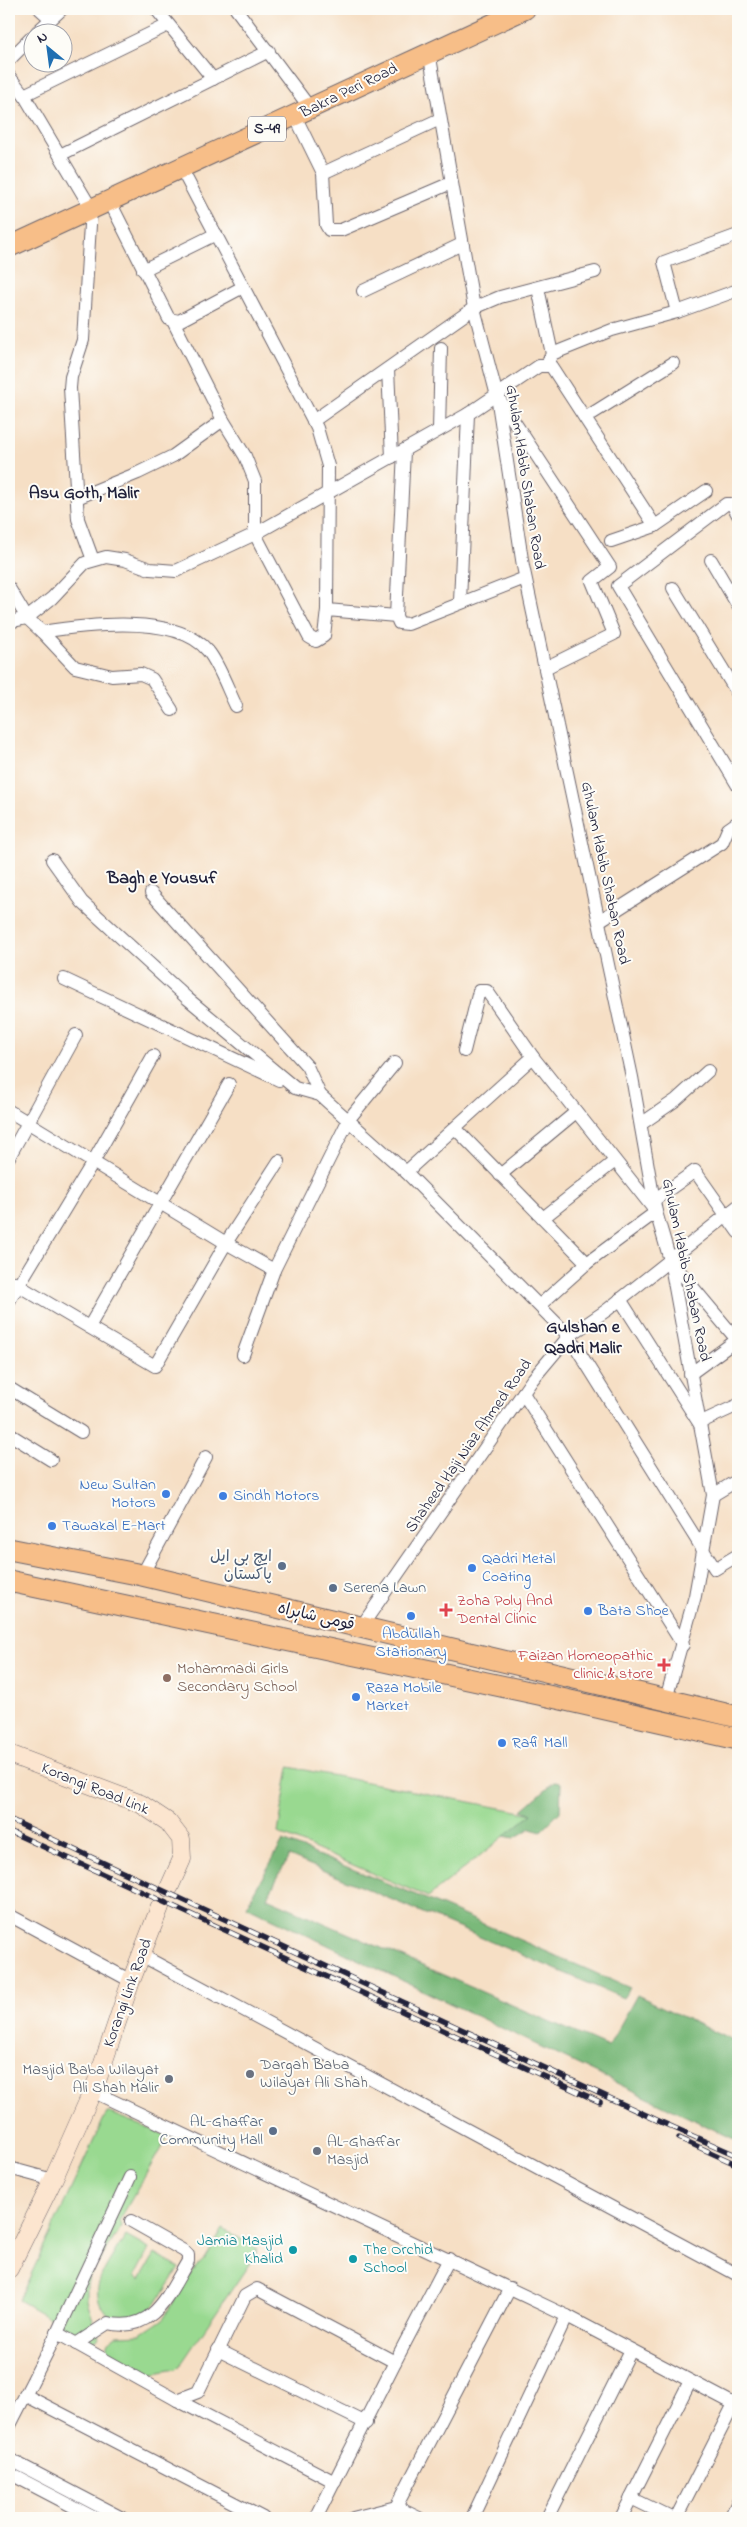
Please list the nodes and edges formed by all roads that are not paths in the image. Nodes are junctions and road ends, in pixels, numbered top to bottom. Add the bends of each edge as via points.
1 (40, 9) edge
2 (62, 9) edge
3 (156, 9) edge
4 (236, 9) edge
5 (525, 9) edge
6 (51, 19) junction
7 (48, 22) edge
8 (168, 25) junction
9 (22, 47) edge
10 (269, 51) junction
11 (429, 52) junction
12 (9, 60) edge
13 (9, 76) edge
14 (213, 79) junction
15 (24, 95) junction
16 (303, 112) junction
17 (440, 119) junction
18 (60, 155) junction
19 (182, 168) junction
20 (323, 173) junction
21 (451, 183) junction
22 (100, 204) junction
23 (216, 234) junction
24 (738, 235) edge
25 (462, 244) junction
26 (9, 247) edge
27 (143, 270) junction
28 (594, 272) dead end
29 (243, 287) junction
30 (538, 288) junction
31 (738, 290) edge
32 (363, 291) dead end
33 (474, 308) junction
34 (676, 312) junction
35 (173, 321) junction
36 (441, 348) dead end
37 (550, 359) junction
38 (673, 363) dead end
39 (388, 368) junction
40 (497, 396) junction
41 (468, 414) junction
42 (585, 418) junction
43 (223, 420) junction
44 (313, 422) junction
45 (439, 430) junction
46 (404, 450) junction
47 (392, 458) junction
48 (706, 492) dead end
49 (327, 495) junction
50 (77, 498) junction
51 (738, 515) edge
52 (656, 526) junction
53 (254, 534) junction
54 (611, 541) dead end
55 (93, 560) junction
56 (711, 560) dead end
57 (525, 578) junction
58 (9, 588) edge
59 (673, 588) dead end
60 (460, 602) junction
61 (738, 606) edge
62 (327, 610) junction
63 (396, 616) junction
64 (27, 618) junction
65 (9, 622) edge
66 (42, 632) junction
67 (545, 668) junction
68 (738, 694) edge
69 (236, 706) dead end
70 (172, 710) dead end
71 (738, 786) edge
72 (738, 822) edge
73 (52, 860) dead end
74 (151, 893) dead end
75 (599, 921) junction
76 (64, 979) dead end
77 (76, 1035) dead end
78 (464, 1051) dead end
79 (152, 1056) dead end
80 (533, 1057) junction
81 (395, 1063) dead end
82 (708, 1071) dead end
83 (230, 1084) dead end
84 (296, 1088) junction
85 (320, 1095) junction
86 (9, 1111) edge
87 (576, 1112) junction
88 (349, 1119) junction
89 (29, 1123) junction
90 (641, 1124) junction
91 (455, 1128) junction
92 (9, 1157) edge
93 (278, 1161) dead end
94 (615, 1161) junction
95 (93, 1162) junction
96 (406, 1172) junction
97 (500, 1175) junction
98 (161, 1204) junction
99 (655, 1206) junction
100 (738, 1206) edge
101 (726, 1216) junction
102 (543, 1218) junction
103 (738, 1232) edge
104 (226, 1244) junction
105 (670, 1260) junction
106 (587, 1263) junction
107 (274, 1270) junction
108 (14, 1283) edge
109 (620, 1299) junction
110 (9, 1301) edge
111 (540, 1305) junction
112 (89, 1327) junction
113 (569, 1336) junction
114 (738, 1340) edge
115 (243, 1355) dead end
116 (690, 1374) junction
117 (9, 1388) edge
118 (523, 1393) junction
119 (738, 1405) edge
120 (699, 1423) junction
121 (81, 1432) dead end
122 (9, 1434) edge
123 (206, 1456) dead end
124 (51, 1460) dead end
125 (738, 1480) edge
126 (713, 1495) junction
127 (9, 1549) edge
128 (703, 1551) junction
129 (738, 1555) edge
130 (142, 1575) junction
131 (9, 1581) edge
132 (361, 1628) junction
133 (683, 1645) junction
134 (666, 1699) junction
135 (738, 1717) edge
136 (738, 1739) edge
137 (9, 1754) edge
138 (169, 1888) dead end
139 (160, 1907) dead end
140 (9, 1915) edge
141 (142, 1956) junction
142 (131, 1981) junction
143 (92, 2091) junction
144 (9, 2168) edge
145 (130, 2177) dead end
146 (53, 2180) junction
147 (131, 2221) dead end
148 (449, 2259) junction
149 (9, 2269) edge
150 (738, 2275) edge
151 (510, 2288) junction
152 (567, 2316) junction
153 (57, 2333) junction
154 (76, 2344) junction
155 (218, 2350) junction
156 (631, 2350) junction
157 (395, 2362) junction
158 (690, 2381) junction
159 (25, 2395) junction
160 (177, 2400) junction
161 (736, 2405) edge
162 (366, 2423) junction
163 (9, 2427) edge
164 (9, 2459) edge
165 (9, 2473) edge
166 (335, 2482) junction
167 (631, 2498) junction
168 (738, 2502) edge
169 (396, 2507) junction
170 (95, 2518) edge
171 (122, 2518) edge
172 (264, 2518) edge
173 (316, 2518) edge
174 (353, 2518) edge
175 (419, 2518) edge
176 (472, 2518) edge
177 (547, 2518) edge
178 (621, 2518) edge
179 (672, 2518) edge
180 (676, 2518) edge
181 (730, 2518) edge

1 - 6 street
2 - 6 street
3 - 8 street
4 - 10 street
5 - 11 main road, Bakra Peri Road / S-49
6 - 7 street
8 - 14 street
8 - 15 street
9 - 12 street
10 - 14 street
10 - 16 street
11 - 16 main road, Bakra Peri Road / S-49
11 - 17 street, Ghulam Habib Shaban Road
13 - 15 street
14 - 18 street
15 - 18 street
16 - 19 main road, Bakra Peri Road / S-49
16 - 20 street
17 - 20 street
17 - 21 street, Ghulam Habib Shaban Road
18 - 22 street
19 - 22 main road, Bakra Peri Road / S-49
19 - 23 street
20 - 21 street via 326,226 335,231
21 - 25 street, Ghulam Habib Shaban Road
22 - 26 main road, Bakra Peri Road / S-49
22 - 27 street
22 - 50 street via 84,340 70,388
23 - 27 street
23 - 29 street
24 - 34 street via 664,262
25 - 32 street
25 - 33 street, Ghulam Habib Shaban Road
27 - 35 street via 166,316
28 - 30 street
29 - 35 street via 179,321
29 - 44 street
30 - 33 street via 500,297
30 - 37 street
31 - 34 street
33 - 39 street
33 - 40 street, Ghulam Habib Shaban Road
34 - 37 street via 612,330
35 - 43 street
36 - 45 street
37 - 40 street
37 - 42 street via 551,366
38 - 42 street
39 - 44 street
39 - 47 street
40 - 41 street
40 - 57 street, Ghulam Habib Shaban Road
40 - 67 street via 610,567 592,581 614,634
41 - 45 street
41 - 60 street
42 - 52 street
43 - 50 street via 173,456
43 - 53 street via 245,456 254,481
44 - 49 street via 328,466
45 - 46 street
46 - 47 street
46 - 63 street
47 - 49 street
48 - 52 street
49 - 53 street
49 - 62 street
50 - 55 street via 78,519
51 - 71 street via 732,504 726,504 618,586
52 - 54 street
53 - 55 street via 176,571 150,569 106,556
53 - 62 street via 309,637 316,641 324,636
55 - 64 street via 85,563 52,598
56 - 61 street
57 - 60 street
57 - 67 street, Ghulam Habib Shaban Road
58 - 64 street
59 - 68 street
60 - 63 street via 408,624 399,623
62 - 63 street
64 - 65 street
64 - 66 street
66 - 69 street via 73,627 148,624 191,637 208,651
66 - 70 street via 75,667 112,676 141,674 152,679
67 - 75 street, Ghulam Habib Shaban Road
72 - 75 street via 728,829 722,843
73 - 84 street via 82,902 188,999
74 - 85 street via 307,1066
75 - 90 street, Ghulam Habib Shaban Road
76 - 84 street
77 - 89 street
78 - 80 street via 483,989 487,990
79 - 95 street
80 - 87 street
80 - 91 street
81 - 88 street
82 - 90 street via 676,1100
83 - 98 street
84 - 85 street
85 - 88 street
86 - 89 street
87 - 94 street
87 - 97 street
88 - 96 street
88 - 107 street
89 - 92 street
89 - 95 street
90 - 99 street, Ghulam Habib Shaban Road
91 - 96 street
91 - 97 street
93 - 104 street
94 - 99 street
94 - 102 street
95 - 98 street
95 - 108 street
96 - 111 street
97 - 102 street
98 - 104 street
98 - 112 street
99 - 101 street via 695,1172
99 - 105 street, Ghulam Habib Shaban Road
99 - 106 street
100 - 101 street, Shaheed Haji Niaz Ahmed Road
101 - 103 street
101 - 105 street, Shaheed Haji Niaz Ahmed Road
102 - 106 street
104 - 107 street
104 - 112 street via 155,1366
105 - 109 street, Shaheed Haji Niaz Ahmed Road
105 - 114 street
105 - 116 street, Ghulam Habib Shaban Road
106 - 111 street
107 - 115 street
108 - 110 street
108 - 112 street
109 - 113 street, Shaheed Haji Niaz Ahmed Road
109 - 120 street
111 - 113 street
113 - 118 street, Shaheed Haji Niaz Ahmed Road
113 - 128 street
114 - 116 street
116 - 120 street, Ghulam Habib Shaban Road
117 - 121 street
118 - 132 street, Shaheed Haji Niaz Ahmed Road
118 - 133 street
119 - 120 street
120 - 126 street, Ghulam Habib Shaban Road
122 - 124 street
123 - 130 street
125 - 126 street
126 - 128 street, Ghulam Habib Shaban Road
127 - 130 highway, قومی شاہراہ
128 - 129 street via 715,1569
128 - 133 street, Ghulam Habib Shaban Road
130 - 132 highway, قومی شاہراہ
131 - 136 highway, قومی شاہراہ
132 - 134 highway, قومی شاہراہ
133 - 134 street, Ghulam Habib Shaban Road
134 - 135 highway, قومی شاہراہ
137 - 138 main road, Korangi Road Link via 141,1804 168,1822 181,1839 182,1859
139 - 141 main road, Korangi Link Road
140 - 142 street
141 - 142 main road, Korangi Link Road
141 - 150 street
142 - 143 main road, Korangi Link Road
143 - 146 main road, Korangi Link Road
143 - 148 street
144 - 146 street
145 - 153 street
146 - 149 main road, Korangi Link Road
147 - 154 street via 184,2251 188,2262 160,2306 145,2321 123,2327 108,2323
148 - 151 street
148 - 157 street
151 - 152 street
151 - 169 street
152 - 156 street
152 - 176 street
153 - 154 street
153 - 159 street
154 - 160 street
155 - 157 street via 245,2296 257,2289
155 - 160 street via 198,2392
155 - 162 street
156 - 158 street
156 - 177 street
157 - 162 street
158 - 161 street
158 - 167 street
159 - 163 street
159 - 172 street
160 - 166 street
161 - 180 street
162 - 166 street
164 - 171 street
165 - 170 street
166 - 173 street
167 - 178 street
167 - 179 street
168 - 181 street
169 - 174 street
169 - 175 street

